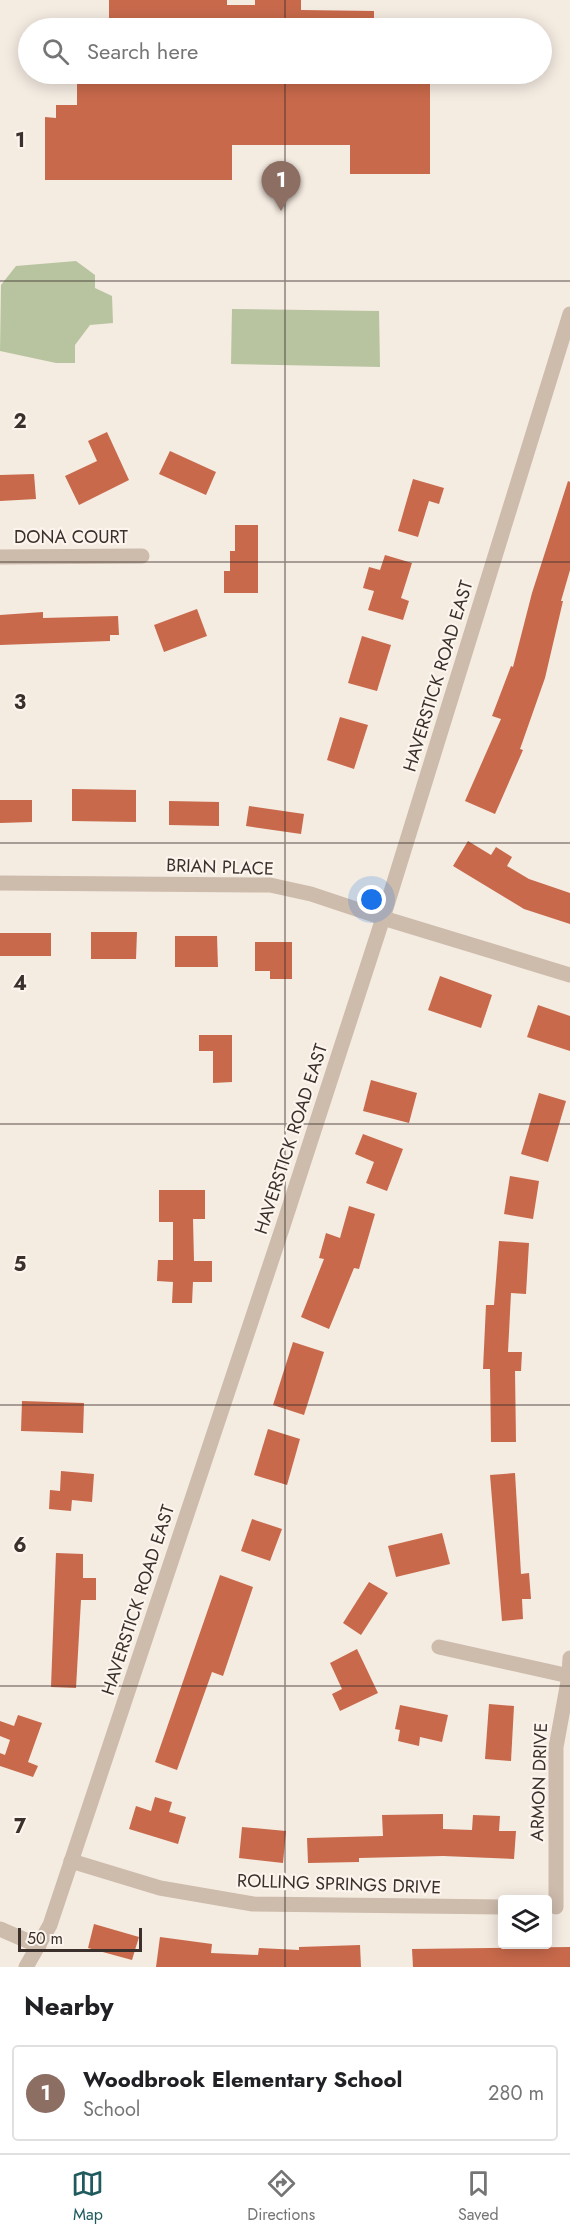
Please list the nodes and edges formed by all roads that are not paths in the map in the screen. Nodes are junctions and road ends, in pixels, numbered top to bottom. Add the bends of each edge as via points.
1 (570, 314) edge
2 (142, 556) dead end
3 (0, 557) edge
4 (0, 883) edge
5 (383, 918) junction
6 (570, 975) edge
7 (439, 1647) dead end
8 (570, 1658) edge
9 (569, 1676) edge
10 (71, 1861) junction
11 (498, 1907) edge
12 (558, 1907) edge
13 (0, 1929) edge
14 (39, 1946) junction
15 (26, 1967) edge

1 - 5 street, HAVERSTICK ROAD EAST
2 - 3 street, DONA COURT
4 - 5 street, BRIAN PLACE via 270,885
5 - 6 street, BRIAN PLACE
5 - 10 street, HAVERSTICK ROAD EAST
7 - 9 street
8 - 9 street, ARMON DRIVE
9 - 12 street, ARMON DRIVE via 556,1747
10 - 11 street, ROLLING SPRINGS DRIVE via 160,1888 253,1904
10 - 14 street, HAVERSTICK ROAD EAST
13 - 14 street
14 - 15 street, HAVERSTICK ROAD EAST

